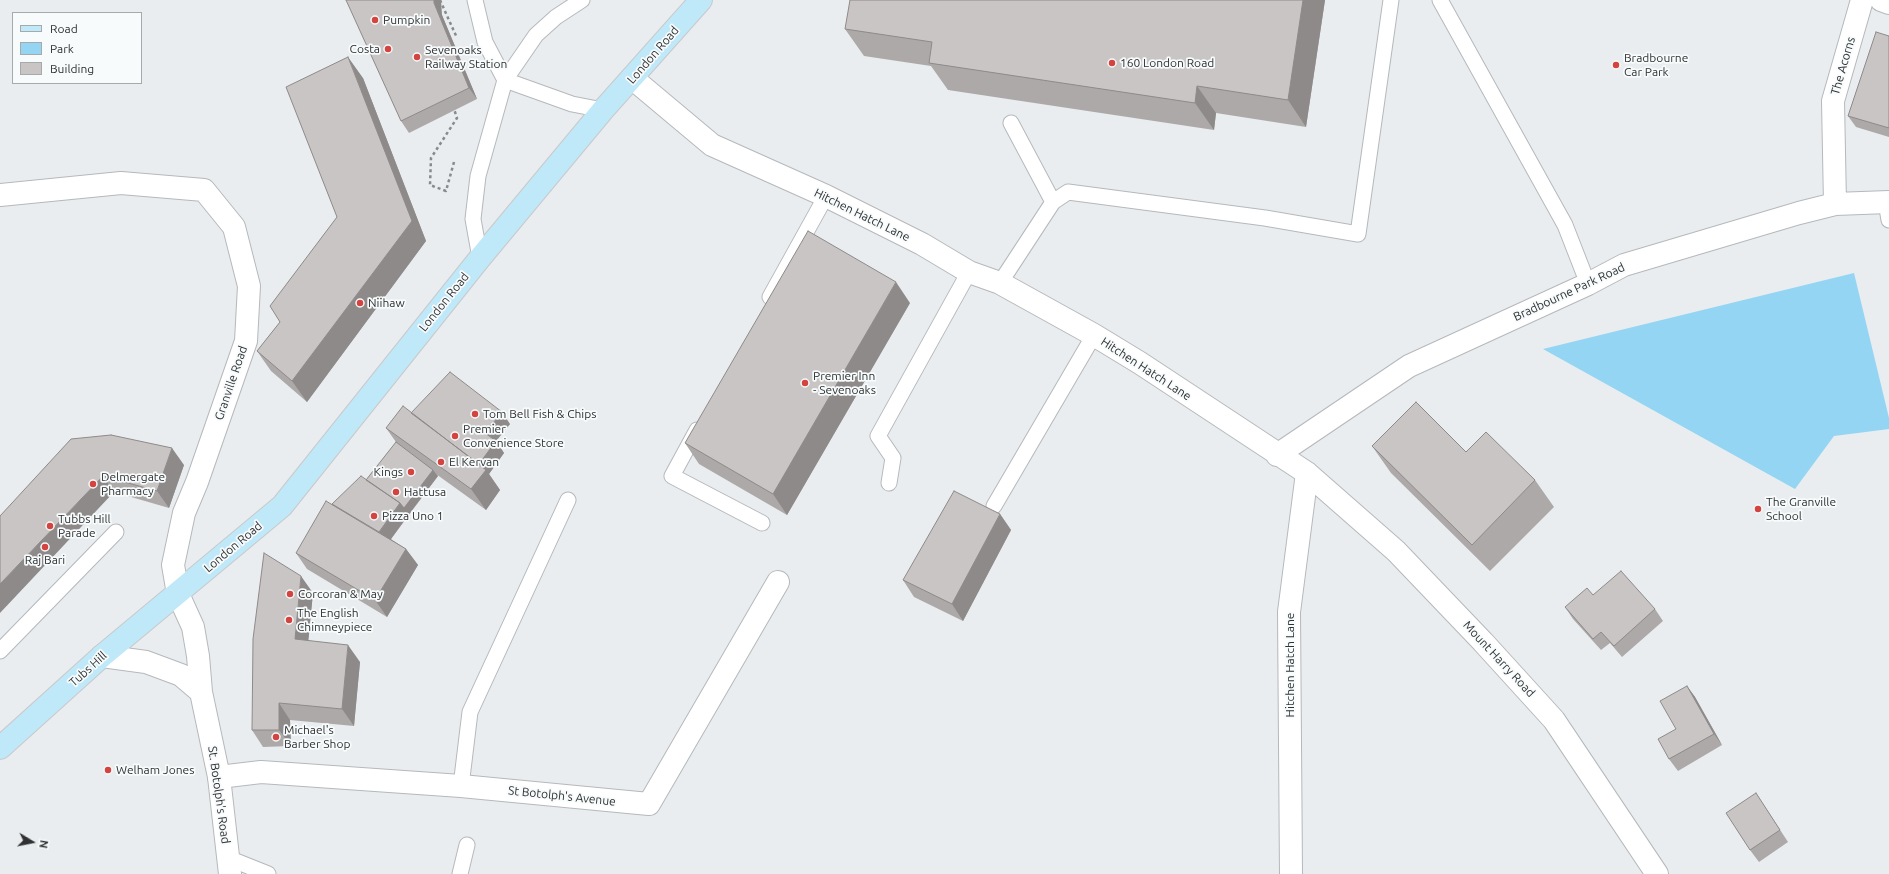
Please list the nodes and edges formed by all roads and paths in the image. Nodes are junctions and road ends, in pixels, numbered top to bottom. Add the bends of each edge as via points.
1 (440, 0) edge
2 (475, 0) edge
3 (582, 0) edge
4 (700, 0) edge
5 (1391, 0) edge
6 (1440, 0) edge
7 (1862, 0) edge
8 (1880, 0) edge
9 (1889, 4) edge
10 (457, 40) dead end
11 (632, 78) junction
12 (505, 80) junction
13 (451, 104) edge
14 (603, 110) junction
15 (1011, 123) dead end
16 (456, 156) dead end
17 (0, 194) edge
18 (826, 196) junction
19 (1053, 202) junction
20 (1835, 204) junction
21 (1888, 208) edge
22 (480, 258) junction
23 (969, 272) junction
24 (1000, 282) junction
25 (1588, 284) junction
26 (764, 308) edge
27 (1094, 335) junction
28 (702, 420) edge
29 (1277, 454) junction
30 (1307, 473) junction
31 (889, 483) dead end
32 (568, 500) dead end
33 (994, 506) dead end
34 (762, 523) dead end
35 (116, 532) dead end
36 (778, 582) dead end
37 (178, 594) junction
38 (0, 651) edge
39 (102, 656) junction
40 (201, 692) junction
41 (0, 748) edge
42 (219, 777) junction
43 (461, 786) junction
44 (467, 845) dead end
45 (229, 866) edge
46 (268, 874) edge
47 (460, 874) edge
48 (1291, 874) edge
49 (1657, 874) edge

1 - 10 path
2 - 12 lane via 485,42
3 - 12 lane via 556,17 536,35
4 - 11 main road, London Road
5 - 19 lane via 1358,234 1265,218 1090,194 1068,192
6 - 25 lane via 1565,225
7 - 20 street, The Acorns via 1833,101
8 - 9 street
11 - 14 main road, London Road
11 - 18 street, Hitchen Hatch Lane via 712,145
12 - 14 lane via 572,104
12 - 22 lane via 478,176 473,219
13 - 16 path via 457,118 431,158 430,185 446,191
14 - 22 main road, London Road
15 - 19 lane
17 - 37 street, Granville Road via 121,183 204,190 234,227 249,286 246,341 184,513 173,565
18 - 23 street, Hitchen Hatch Lane via 922,244
18 - 26 lane
19 - 24 lane
20 - 21 street, Bradbourne Park Road
20 - 25 street, Bradbourne Park Road via 1624,265
22 - 37 main road, London Road via 282,506
23 - 24 street, Hitchen Hatch Lane
23 - 31 lane via 878,436 893,458
24 - 27 street, Hitchen Hatch Lane
25 - 29 street, Bradbourne Park Road via 1409,366
27 - 29 street, Hitchen Hatch Lane
27 - 33 lane
28 - 34 lane via 672,476
29 - 30 street, Hitchen Hatch Lane
30 - 48 street, Hitchen Hatch Lane via 1289,612
30 - 49 street, Mount Harry Road via 1396,551 1484,642 1554,720
32 - 43 lane via 470,712
35 - 38 lane
36 - 43 street, St Botolph's Avenue via 649,804
37 - 39 main road, Tubs Hill
37 - 40 street, St. Botolph's Road via 193,627
39 - 40 street via 153,664 181,675
39 - 41 main road, Tubs Hill
40 - 42 street, St. Botolph's Road
42 - 43 street, St Botolph's Avenue via 261,772
42 - 45 street, St. Botolph's Road
44 - 47 lane
45 - 46 lane

